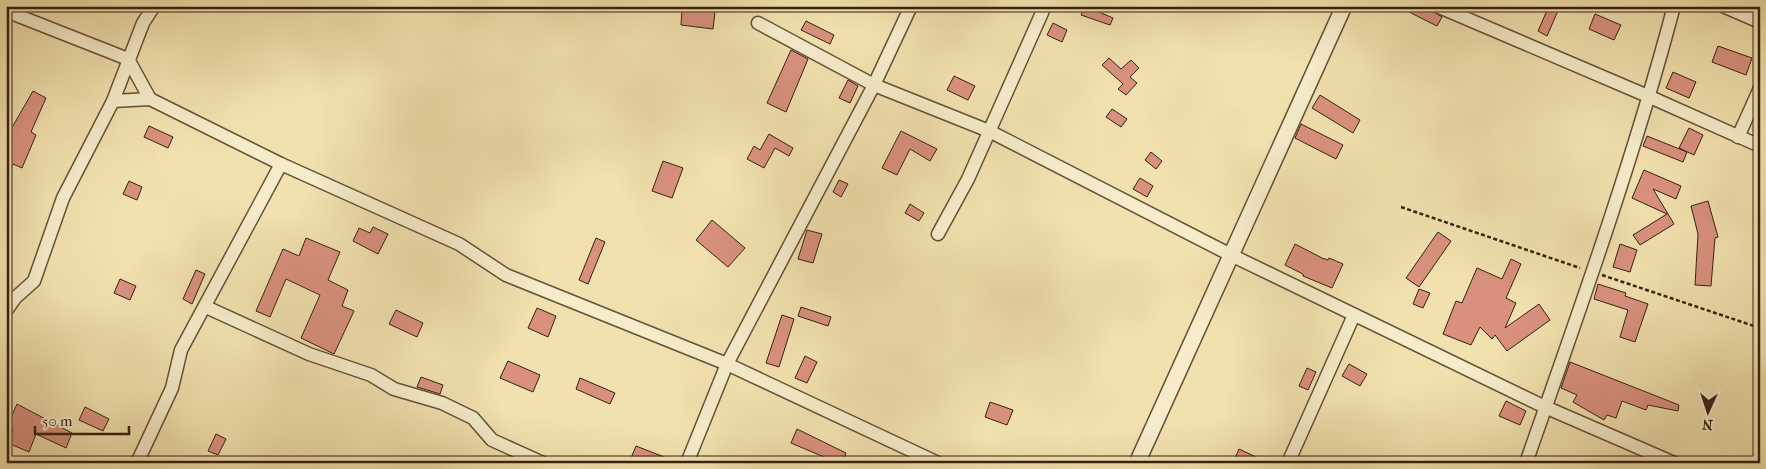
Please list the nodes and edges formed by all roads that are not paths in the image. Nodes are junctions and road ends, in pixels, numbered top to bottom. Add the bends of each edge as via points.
1 (154, 6) edge
2 (911, 6) edge
3 (1045, 6) edge
4 (1344, 6) edge
5 (1438, 6) edge
6 (1674, 6) edge
7 (1723, 6) edge
8 (8, 12) edge
9 (1760, 22) edge
10 (758, 23) dead end
11 (128, 59) junction
12 (874, 85) junction
13 (1760, 88) edge
14 (1650, 97) junction
15 (150, 99) junction
16 (113, 101) junction
17 (989, 131) junction
18 (1738, 137) junction
19 (1760, 146) edge
20 (281, 164) junction
21 (938, 234) dead end
22 (1231, 255) junction
23 (206, 307) junction
24 (6, 311) edge
25 (1354, 315) junction
26 (728, 364) junction
27 (1545, 407) junction
28 (137, 463) edge
29 (543, 463) edge
30 (688, 463) edge
31 (938, 463) edge
32 (1137, 463) edge
33 (1288, 463) edge
34 (1526, 463) edge
35 (1674, 463) edge

1 - 11 street
2 - 12 street
3 - 17 street
4 - 22 street
5 - 14 street
6 - 14 street
7 - 9 street
8 - 11 street
10 - 12 street
11 - 15 street
11 - 16 street
12 - 17 street
12 - 26 street
13 - 18 street
14 - 18 street
14 - 27 street
15 - 16 street
15 - 20 street
16 - 24 street via 64,198 34,281
17 - 21 street
17 - 22 street
18 - 19 street
20 - 23 street
20 - 26 street via 459,244 506,275
22 - 25 street
22 - 32 street
23 - 28 street via 181,350 172,388
23 - 29 street via 309,354 371,375 394,389 442,403 472,418 492,440
25 - 27 street
25 - 33 street
26 - 30 street
26 - 31 street
27 - 34 street
27 - 35 street

